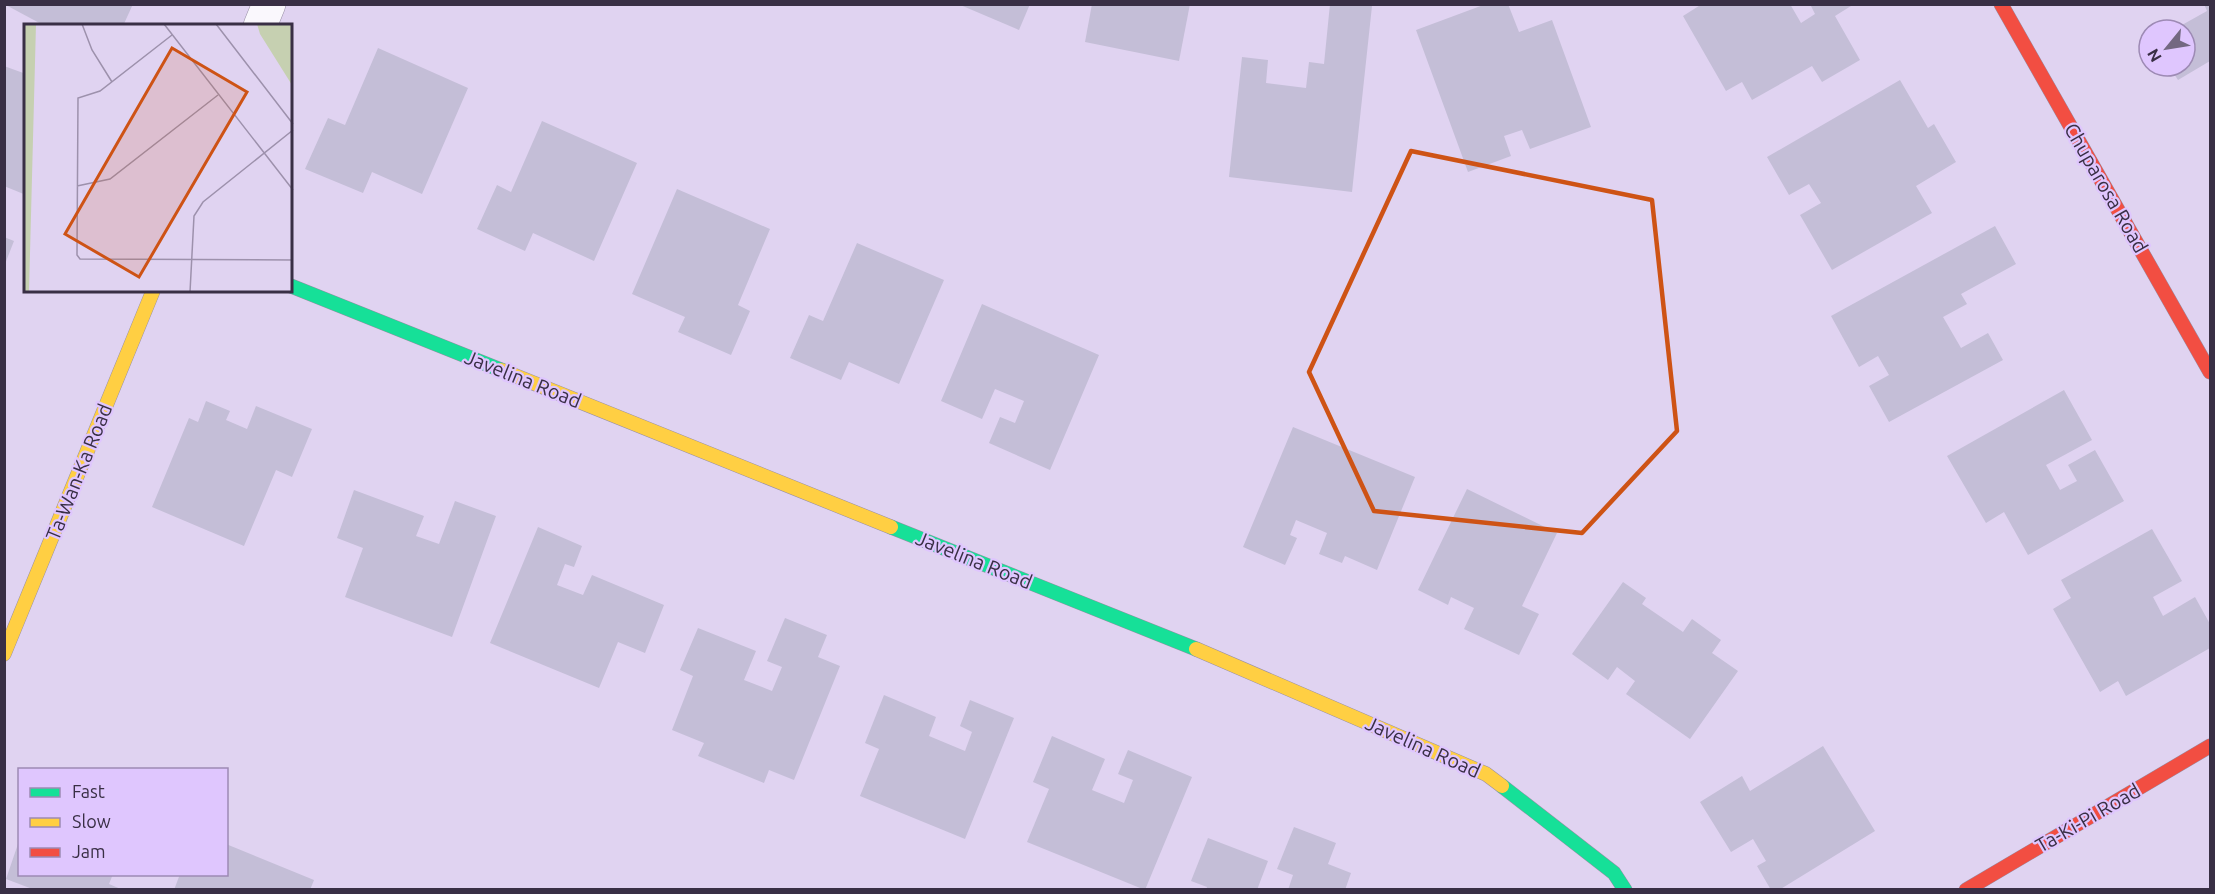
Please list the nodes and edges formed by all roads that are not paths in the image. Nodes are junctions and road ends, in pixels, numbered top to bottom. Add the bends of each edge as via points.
1 (269, 4) edge
2 (2001, 4) edge
3 (261, 24) edge
4 (292, 286) edge
5 (153, 292) edge
6 (2211, 372) edge
7 (4, 654) edge
8 (2211, 746) edge
9 (1624, 890) edge
10 (1966, 890) edge

1 - 3 street
2 - 6 street, Chuparosa Road
4 - 9 street, Javelina Road via 1217,658 1486,774 1614,873
5 - 7 street, Ta-Wan-Ka Road
8 - 10 street, Ta-Ki-Pi Road

